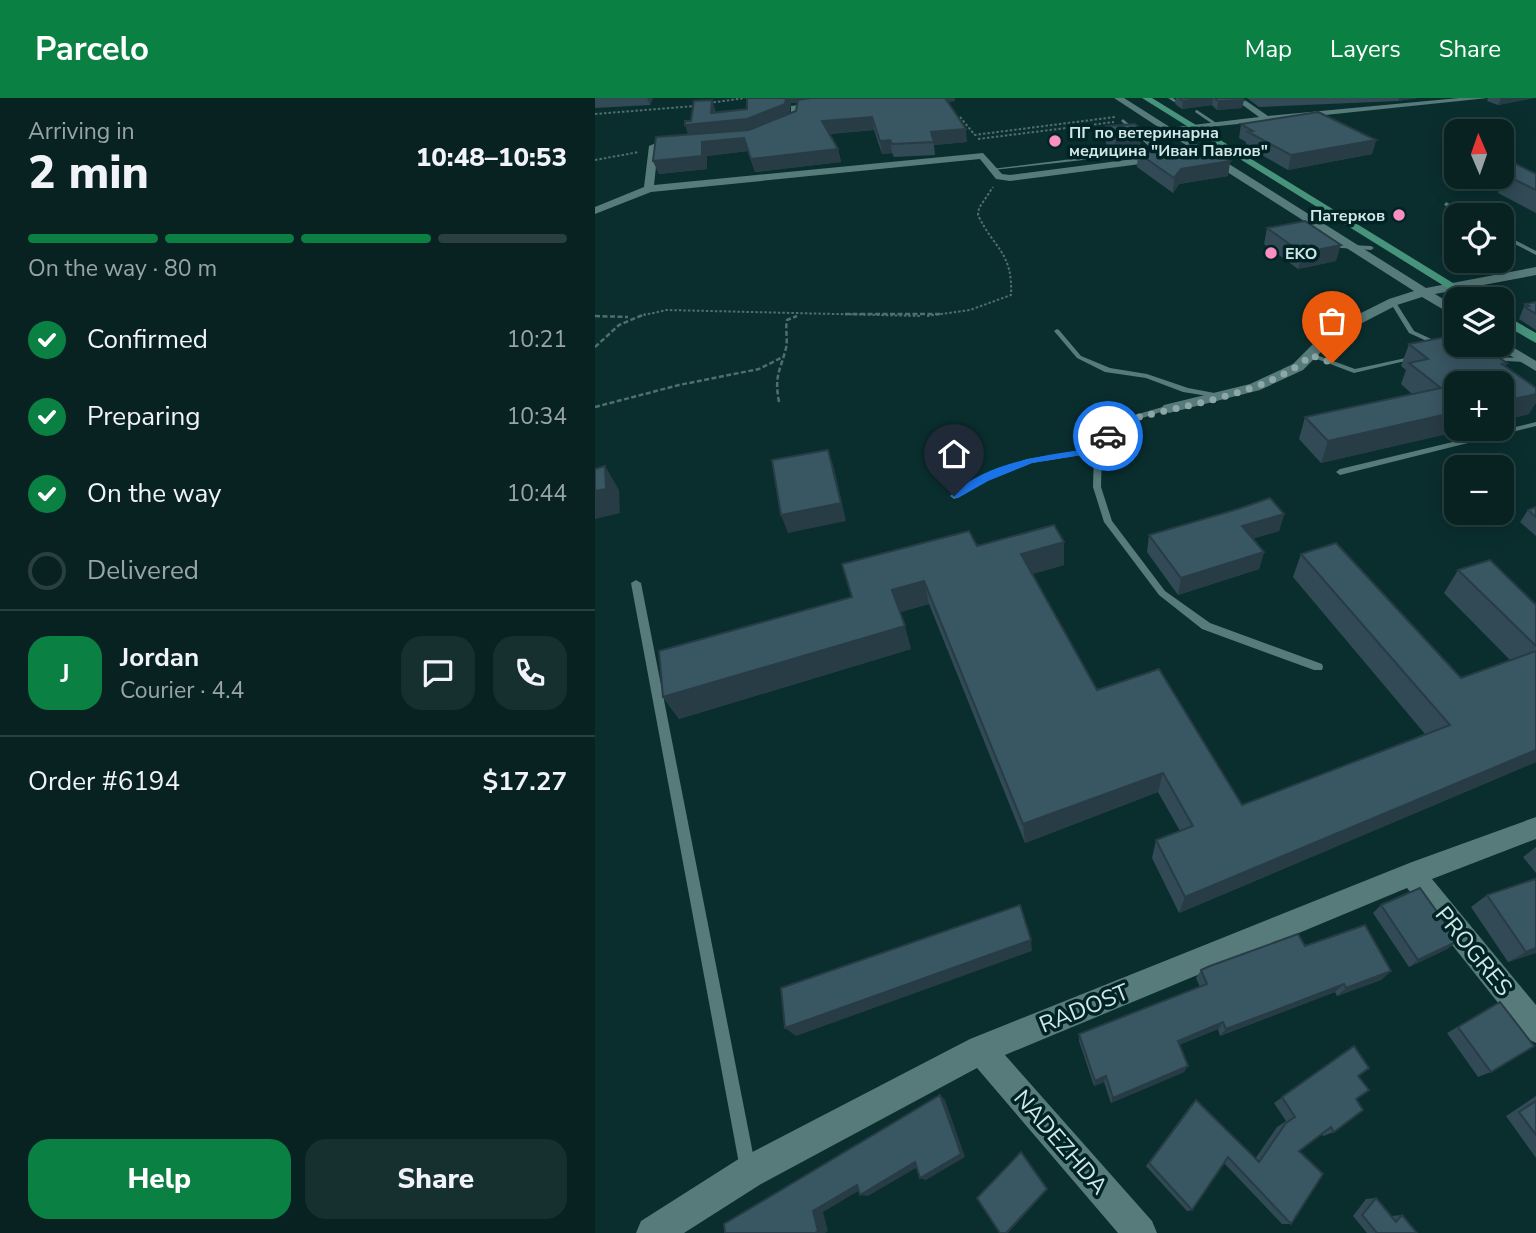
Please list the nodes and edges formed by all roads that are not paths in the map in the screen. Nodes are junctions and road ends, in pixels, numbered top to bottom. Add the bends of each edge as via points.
1 (853, 98) edge
2 (1118, 98) edge
3 (1133, 98) edge
4 (1146, 98) edge
5 (1237, 98) edge
6 (1344, 98) edge
7 (1379, 98) edge
8 (1423, 98) edge
9 (1484, 98) edge
10 (1432, 104) junction
11 (1395, 107) junction
12 (1365, 110) junction
13 (1196, 111) edge
14 (1123, 120) road end
15 (1267, 120) junction
16 (1216, 124) junction
17 (1186, 127) junction
18 (771, 129) edge
19 (691, 143) edge
20 (1156, 150) junction
21 (1217, 151) junction
22 (1203, 154) junction
23 (1165, 158) junction
24 (993, 169) junction
25 (649, 189) junction
26 (595, 211) edge
27 (1309, 222) junction
28 (1317, 239) edge
29 (1514, 242) edge
30 (1349, 247) junction
31 (1371, 248) junction
32 (1536, 253) edge
33 (1536, 271) edge
34 (1455, 287) joint
35 (1444, 289) edge
36 (1431, 291) junction
37 (1444, 297) edge
38 (1393, 302) junction
39 (1444, 302) edge
40 (1514, 325) edge
41 (1057, 331) dead end
42 (1536, 339) edge
43 (1514, 343) edge
44 (1514, 351) edge
45 (1440, 353) edge
46 (1311, 355) junction
47 (1427, 355) edge
48 (1482, 359) edge
49 (1532, 360) edge
50 (1220, 396) junction
51 (1169, 408) joint
52 (1536, 424) edge
53 (1098, 450) junction
54 (1340, 472) dead end
55 (954, 496) dead end
56 (636, 583) dead end
57 (1318, 667) dead end
58 (1536, 828) edge
59 (1412, 874) junction
60 (1536, 1028) edge
61 (981, 1050) junction
62 (748, 1172) junction
63 (653, 1233) edge
64 (1140, 1233) edge

1 - 18 street via 854,102 794,108 795,120
2 - 22 street
3 - 17 main road
4 - 17 main road
5 - 15 street
6 - 12 street
7 - 11 street
8 - 10 street
9 - 10 street
10 - 11 street
11 - 12 street
12 - 15 street
13 - 16 lane
14 - 20 lane
15 - 16 street
16 - 17 street
17 - 21 main road
17 - 34 main road
19 - 25 street via 654,146
20 - 23 lane
20 - 24 lane
21 - 22 street
21 - 27 main road
22 - 23 street
22 - 27 street
23 - 24 street via 1010,178 999,177
24 - 25 street via 983,156
25 - 26 street
27 - 30 street
27 - 31 main road
28 - 30 lane via 1327,246
29 - 32 lane
30 - 31 lane
30 - 36 street
31 - 36 main road
33 - 34 street
35 - 36 street
36 - 37 main road
36 - 38 street
36 - 39 street
38 - 45 lane via 1411,332 1452,350
38 - 46 street via 1332,333
40 - 42 main road
41 - 50 lane via 1079,357 1108,370
43 - 49 main road
44 - 49 street
46 - 47 lane via 1354,370
46 - 50 street via 1298,367 1255,387
48 - 49 lane
50 - 51 street
51 - 53 lane via 1124,421 1112,429
52 - 54 lane
53 - 55 lane via 1030,460
53 - 57 lane via 1097,486 1108,522 1163,593 1206,626
56 - 62 lane
58 - 59 street, RADOST
59 - 60 street, PROGRES
59 - 61 street, RADOST
61 - 62 street, RADOST
61 - 64 street, NADEZHDA
62 - 63 street, RADOST

